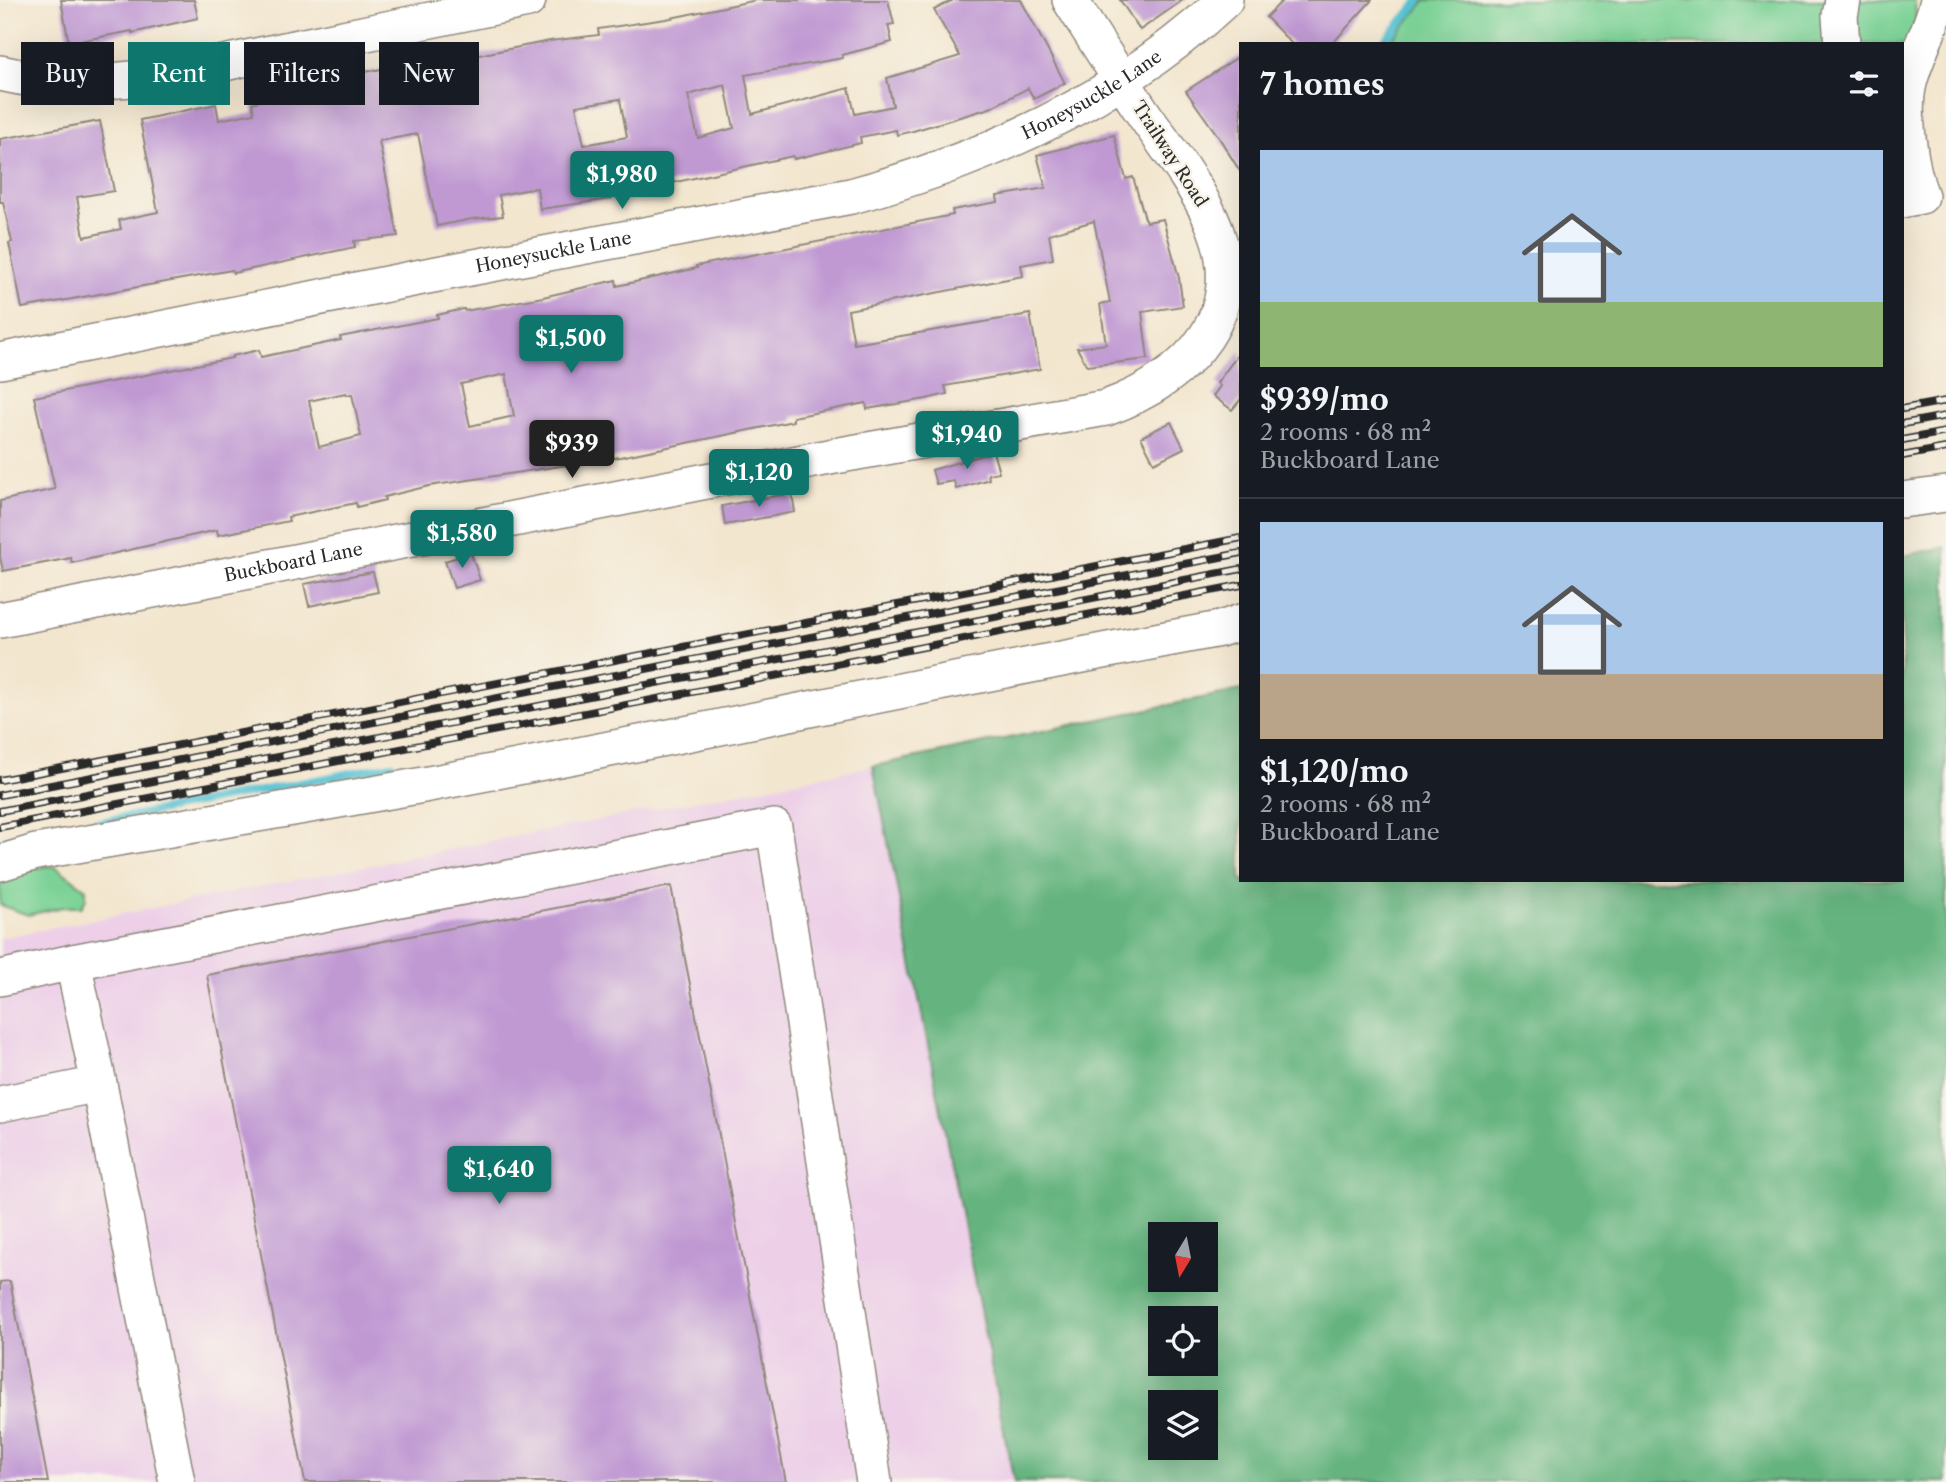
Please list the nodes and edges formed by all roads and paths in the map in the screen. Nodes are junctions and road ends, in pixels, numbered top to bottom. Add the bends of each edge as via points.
1 (528, 0) edge
2 (1070, 0) edge
3 (1225, 0) edge
4 (1843, 0) edge
5 (1938, 0) edge
6 (440, 8) edge
7 (1842, 42) edge
8 (0, 73) edge
9 (1122, 82) junction
10 (1906, 82) edge
11 (1904, 200) edge
12 (0, 361) edge
13 (1159, 384) joint
14 (1946, 494) edge
15 (1904, 500) edge
16 (0, 620) edge
17 (1239, 623) edge
18 (0, 863) edge
19 (73, 962) junction
20 (0, 978) edge
21 (99, 1084) junction
22 (0, 1104) edge
23 (177, 1482) edge
24 (874, 1482) edge

1 - 6 street
2 - 9 street, Trailway Road
3 - 9 street, Honeysuckle Lane
4 - 7 street
5 - 10 street via 1925,43
6 - 8 street via 147,78 50,82
9 - 12 street, Honeysuckle Lane via 1002,145 916,178 851,196
9 - 13 street, Trailway Road via 1187,176 1220,245 1219,316 1187,362
10 - 11 street via 1913,178 1921,196
13 - 16 street, Buckboard Lane via 1106,408 803,462
14 - 15 street
17 - 18 street via 417,786 36,852
19 - 20 street
19 - 21 street
19 - 24 street via 774,827
21 - 22 street
21 - 23 street

